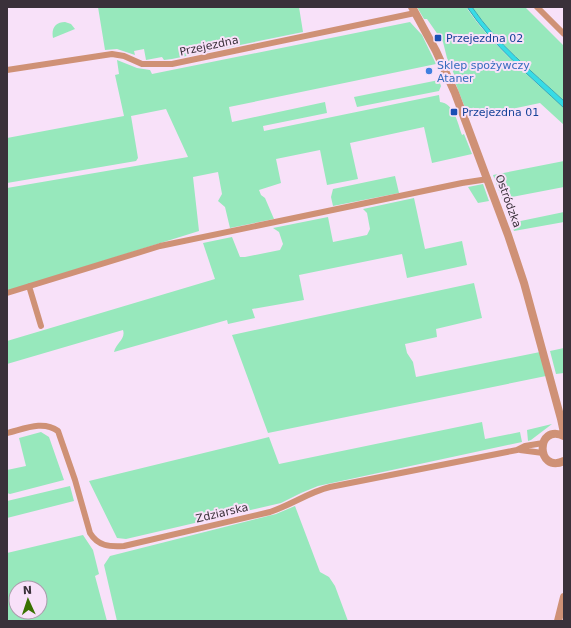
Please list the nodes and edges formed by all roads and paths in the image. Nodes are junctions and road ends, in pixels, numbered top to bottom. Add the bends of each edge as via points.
1 (537, 7) edge
2 (413, 10) edge
3 (564, 34) edge
4 (7, 70) edge
5 (488, 179) junction
6 (29, 286) junction
7 (7, 293) edge
8 (41, 326) dead end
9 (558, 411) junction
10 (7, 433) edge
11 (554, 434) junction
12 (564, 435) edge
13 (543, 443) junction
14 (517, 450) junction
15 (543, 453) junction
16 (563, 463) edge
17 (564, 597) edge
18 (558, 621) edge

1 - 3 street
2 - 4 street, Przejezdna via 172,64 142,64 112,54
2 - 5 street, Ostródzka via 449,80
5 - 6 street via 160,246
5 - 9 street, Ostródzka via 524,283
6 - 7 street
6 - 8 street
9 - 11 street, Ostródzka via 558,424
9 - 12 street, Ostródzka
10 - 14 street, Zdziarska via 46,425 58,432 90,533 102,545 110,546 124,546 270,512 314,491 330,487
11 - 12 street
11 - 13 street
13 - 14 street, Zdziarska
13 - 15 street
14 - 15 street, Zdziarska
15 - 16 street via 548,460
17 - 18 street

